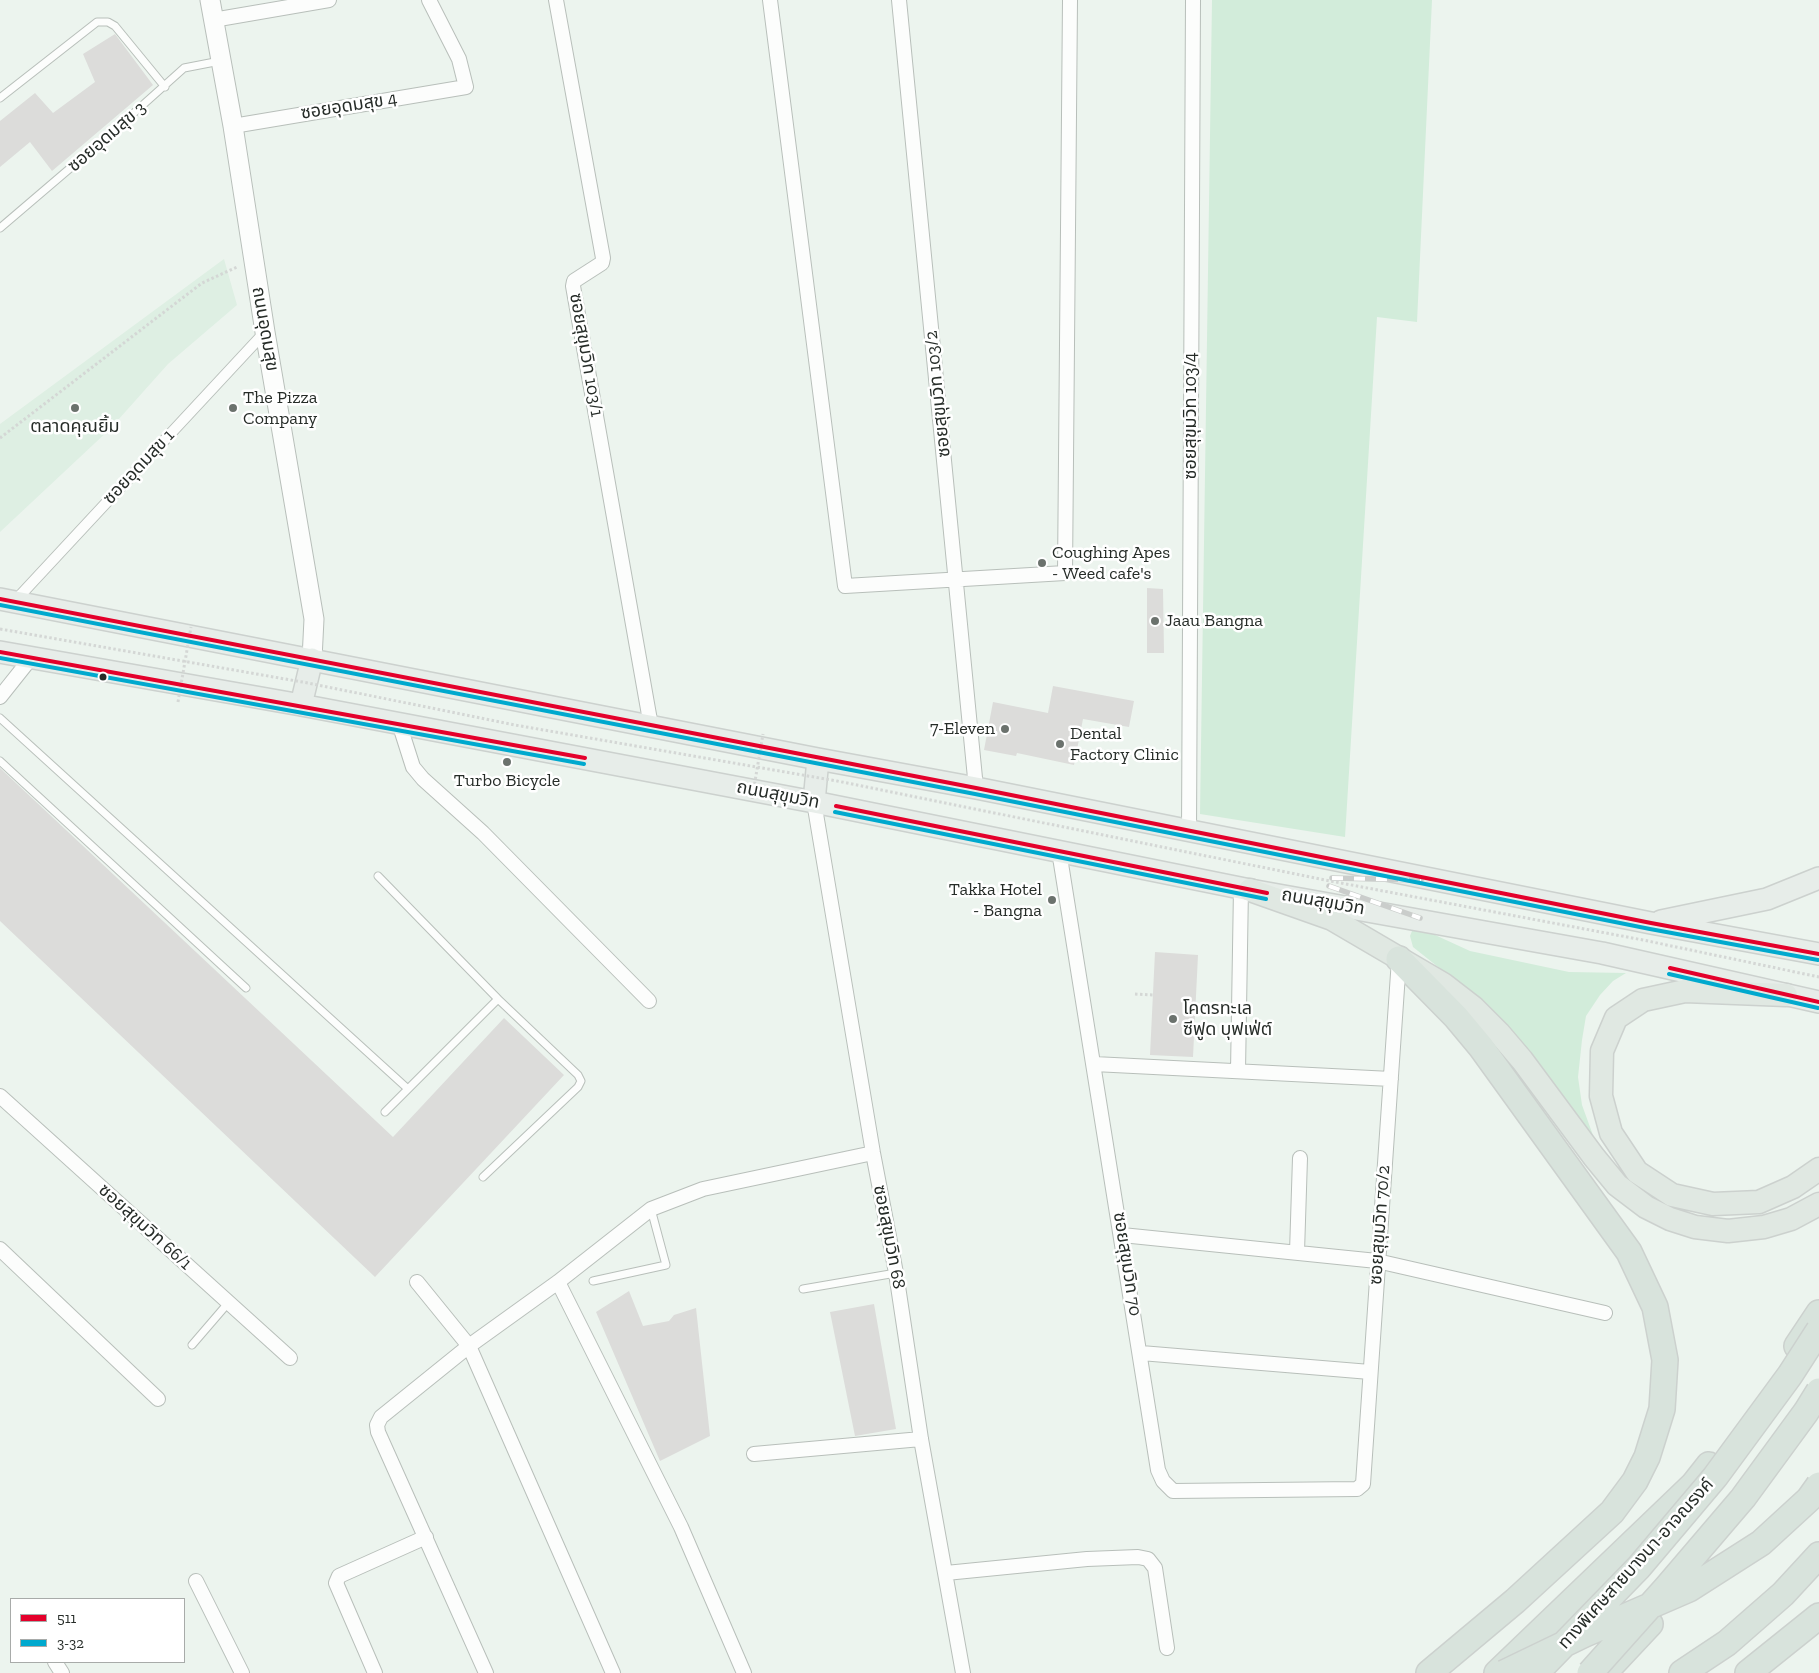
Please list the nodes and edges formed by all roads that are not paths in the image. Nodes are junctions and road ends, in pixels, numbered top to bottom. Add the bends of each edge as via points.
1 (210, 0) edge
2 (329, 0) edge
3 (429, 0) edge
4 (556, 0) edge
5 (770, 0) edge
6 (899, 0) edge
7 (1070, 0) edge
8 (1193, 0) edge
9 (213, 20) junction
10 (220, 61) junction
11 (165, 86) junction
12 (0, 98) edge
13 (233, 126) junction
14 (0, 228) edge
15 (265, 332) junction
16 (956, 578) junction
17 (7, 600) edge
18 (0, 652) edge
19 (31, 658) junction
20 (312, 659) junction
21 (0, 697) edge
22 (301, 705) junction
23 (0, 718) edge
24 (399, 723) junction
25 (651, 726) junction
26 (818, 759) junction
27 (0, 761) edge
28 (976, 788) junction
29 (814, 802) junction
30 (1189, 831) junction
31 (1059, 851) junction
32 (378, 876) dead end
33 (1819, 878) edge
34 (1245, 888) junction
35 (1651, 923) junction
36 (1819, 954) edge
37 (1398, 959) junction
38 (246, 988) dead end
39 (1786, 995) junction
40 (498, 1000) junction
41 (649, 1000) dead end
42 (1819, 1002) edge
43 (1094, 1064) junction
44 (1238, 1071) junction
45 (1391, 1079) junction
46 (408, 1090) junction
47 (0, 1096) edge
48 (385, 1112) dead end
49 (873, 1153) junction
50 (1300, 1158) dead end
51 (1819, 1169) edge
52 (483, 1177) dead end
53 (1819, 1204) edge
54 (651, 1209) junction
55 (1122, 1234) junction
56 (0, 1248) edge
57 (1298, 1252) junction
58 (1377, 1260) junction
59 (896, 1273) junction
60 (593, 1281) dead end
61 (416, 1282) dead end
62 (558, 1282) junction
63 (803, 1289) dead end
64 (229, 1302) junction
65 (1605, 1313) dead end
66 (1819, 1313) edge
67 (1819, 1330) edge
68 (192, 1345) dead end
69 (470, 1346) junction
70 (1141, 1353) junction
71 (290, 1358) dead end
72 (1370, 1372) junction
73 (1819, 1391) edge
74 (158, 1399) dead end
75 (1819, 1410) edge
76 (921, 1439) junction
77 (754, 1454) dead end
78 (1819, 1485) edge
79 (1357, 1489) joint
80 (426, 1537) junction
81 (1819, 1555) edge
82 (946, 1573) junction
83 (196, 1581) dead end
84 (1819, 1616) edge
85 (1166, 1648) dead end
86 (242, 1673) edge
87 (374, 1673) edge
88 (486, 1673) edge
89 (613, 1673) edge
90 (744, 1673) edge
91 (963, 1673) edge
92 (1429, 1673) edge
93 (1497, 1673) edge
94 (1504, 1673) edge
95 (1536, 1673) edge
96 (1590, 1673) edge
97 (1604, 1673) edge
98 (1682, 1673) edge
99 (1748, 1673) edge

1 - 9 main road, ถนนอุดมสุข
2 - 9 street
3 - 13 street, ซอยอุดมสุข 4 via 459,59 466,87
4 - 25 street, ซอยสุขุมวิท 103/1 via 603,258 602,262 574,281 573,286
5 - 16 street via 846,586
6 - 16 street, ซอยสุขุมวิท 103/2
7 - 16 street via 1065,573
8 - 30 street, ซอยสุขุมวิท 103/4
9 - 10 main road, ถนนอุดมสุข
10 - 11 lane, ซอยอุดมสุข 3 via 184,68
10 - 13 main road, ถนนอุดมสุข
11 - 12 lane via 115,26 97,22
11 - 14 lane, ซอยอุดมสุข 3
13 - 15 main road, ถนนอุดมสุข
15 - 17 street, ซอยอุดมสุข 1
15 - 20 main road, ถนนอุดมสุข via 314,619
16 - 28 street, ซอยสุขุมวิท 103/2
17 - 20 main road
18 - 19 main road, ถนนสุขุมวิท
19 - 21 street
19 - 22 main road, ถนนสุขุมวิท
20 - 22 main road
20 - 25 main road
22 - 24 main road, ถนนสุขุมวิท
23 - 46 lane
24 - 29 main road, ถนนสุขุมวิท
24 - 41 street via 413,767 418,773 483,833
25 - 26 main road
26 - 28 main road
26 - 29 main road
27 - 38 lane
28 - 30 main road
29 - 31 main road, ถนนสุขุมวิท
29 - 49 street, ซอยสุขุมวิท 68
30 - 35 main road
31 - 34 main road, ถนนสุขุมวิท
31 - 43 street, ซอยสุขุมวิท 70
32 - 40 lane
33 - 35 main road via 1767,899
34 - 37 highway via 1332,920
34 - 39 main road, ถนนสุขุมวิท via 1602,952
34 - 44 street
35 - 36 main road
37 - 45 street, ซอยสุขุมวิท 70/2
37 - 53 highway via 1443,984 1474,1008 1499,1033 1617,1185 1646,1207 1695,1227 1728,1230 1764,1227 1791,1219
37 - 92 highway via 1482,1047 1624,1245 1655,1307 1665,1360 1662,1409 1650,1449 1635,1481 1612,1512 1515,1601
39 - 42 main road, ถนนสุขุมวิท
39 - 51 highway via 1685,991 1643,1000 1616,1018 1602,1051 1600,1096 1611,1133 1637,1172 1672,1195 1713,1204 1759,1202 1793,1187
40 - 46 lane
40 - 52 lane via 581,1081
43 - 44 street
43 - 55 street, ซอยสุขุมวิท 70
44 - 45 street
45 - 58 street, ซอยสุขุมวิท 70/2
46 - 48 lane
47 - 64 street, ซอยสุขุมวิท 66/1
49 - 54 street via 703,1189
49 - 59 street, ซอยสุขุมวิท 68
50 - 57 street
54 - 60 lane via 666,1265
54 - 62 street
55 - 57 street
55 - 70 street, ซอยสุขุมวิท 70
56 - 74 street
57 - 58 street
58 - 65 street
58 - 72 street, ซอยสุขุมวิท 70/2
59 - 63 lane
59 - 76 street, ซอยสุขุมวิท 68
61 - 69 street
62 - 69 street
62 - 90 street via 681,1527
64 - 68 lane
64 - 71 street, ซอยสุขุมวิท 66/1
66 - 93 highway via 1758,1404 1694,1484
67 - 95 highway, ทางพิเศษสายบางนา-อาจณรงค์, bridge via 1715,1477 1639,1567
69 - 80 street via 380,1418 377,1424
69 - 89 street
70 - 72 street
70 - 79 street, ซอยสุขุมวิท 70 via 1158,1470 1173,1491
72 - 79 street, ซอยสุขุมวิท 70/2 via 1363,1484
73 - 96 highway, ทางพิเศษสายบางนา-อาจณรงค์, bridge via 1742,1498
75 - 97 highway via 1739,1522
76 - 77 street
76 - 82 street, ซอยสุขุมวิท 68
78 - 94 highway, bridge via 1809,1499 1761,1543 1689,1589
80 - 87 street via 339,1576 336,1583
80 - 88 street
81 - 98 highway via 1783,1594 1727,1643
82 - 85 street via 1087,1559 1138,1557 1148,1560 1156,1568
82 - 91 street, ซอยสุขุมวิท 68
83 - 86 street
84 - 99 highway

